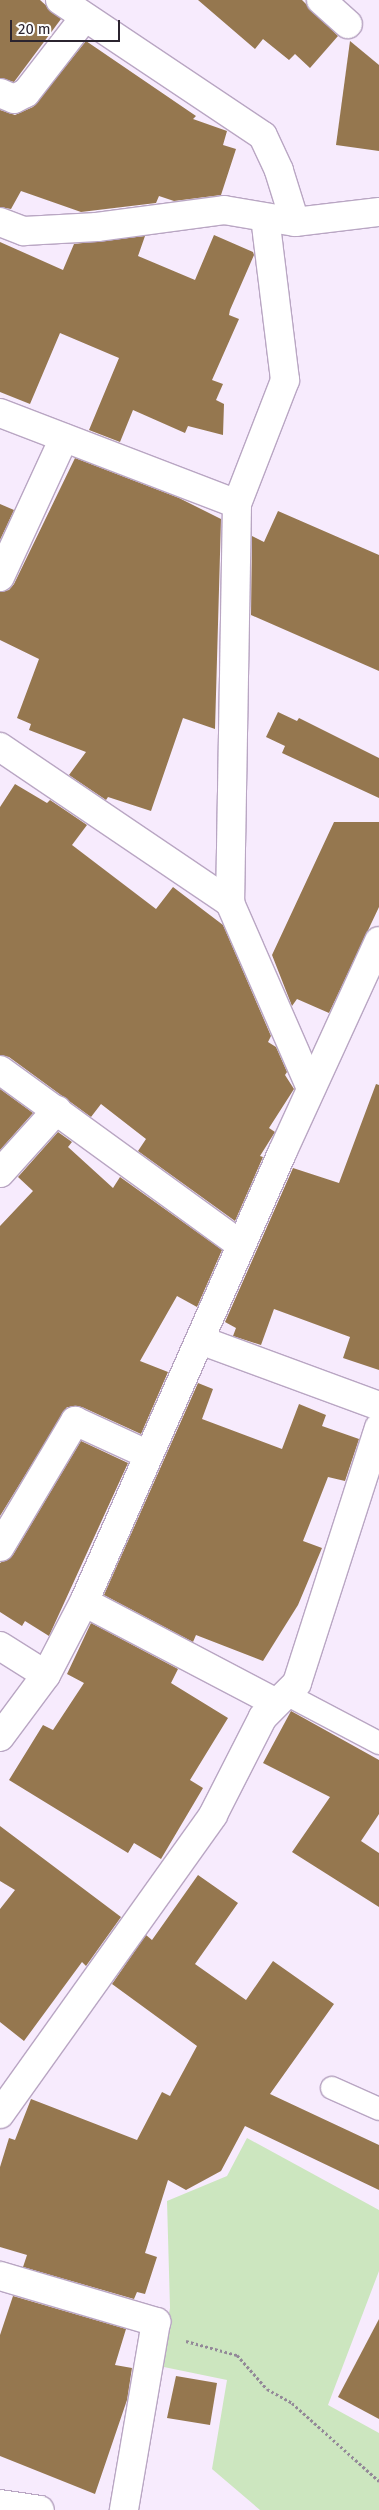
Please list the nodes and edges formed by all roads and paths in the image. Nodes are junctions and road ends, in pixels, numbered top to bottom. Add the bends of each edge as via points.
1 (60, 0) edge
2 (322, 0) edge
3 (85, 17) junction
4 (348, 24) dead end
5 (0, 93) edge
6 (379, 212) edge
7 (265, 218) junction
8 (0, 222) edge
9 (295, 222) junction
10 (0, 413) edge
11 (64, 438) junction
12 (237, 504) junction
13 (0, 578) edge
14 (0, 747) edge
15 (230, 903) junction
16 (379, 941) edge
17 (369, 989) edge
18 (0, 1070) edge
19 (311, 1088) junction
20 (57, 1110) junction
21 (0, 1173) edge
22 (241, 1245) junction
23 (200, 1340) junction
24 (379, 1406) edge
25 (379, 1428) edge
26 (149, 1455) junction
27 (0, 1547) edge
28 (84, 1602) junction
29 (0, 1646) edge
30 (46, 1676) junction
31 (281, 1698) junction
32 (0, 1737) edge
33 (379, 1743) edge
34 (332, 2088) dead end
35 (379, 2109) edge
36 (0, 2114) edge
37 (0, 2276) edge
38 (154, 2335) junction
39 (379, 2481) edge
40 (0, 2504) edge
41 (40, 2510) edge
42 (124, 2510) edge

1 - 3 street
2 - 4 street
3 - 5 street via 26,93 14,100
3 - 9 street via 263,136 279,171
6 - 9 street
7 - 8 street via 224,210 97,227 24,231
7 - 9 street
7 - 12 street via 285,380
10 - 11 street
11 - 12 street
11 - 13 street
12 - 15 street
14 - 15 street
15 - 19 street
16 - 17 street
17 - 19 street
18 - 20 street
19 - 22 street
20 - 21 street
20 - 22 street
22 - 23 street
23 - 24 street
23 - 26 street
25 - 31 street via 297,1683
26 - 27 street via 75,1421
26 - 28 street
28 - 30 street
28 - 31 street
29 - 30 street
30 - 32 street
31 - 33 lane
31 - 36 street via 263,1718 213,1815
34 - 35 lane
37 - 38 street via 156,2322
38 - 39 path via 236,2355 267,2389 292,2404
38 - 42 street
40 - 41 street

